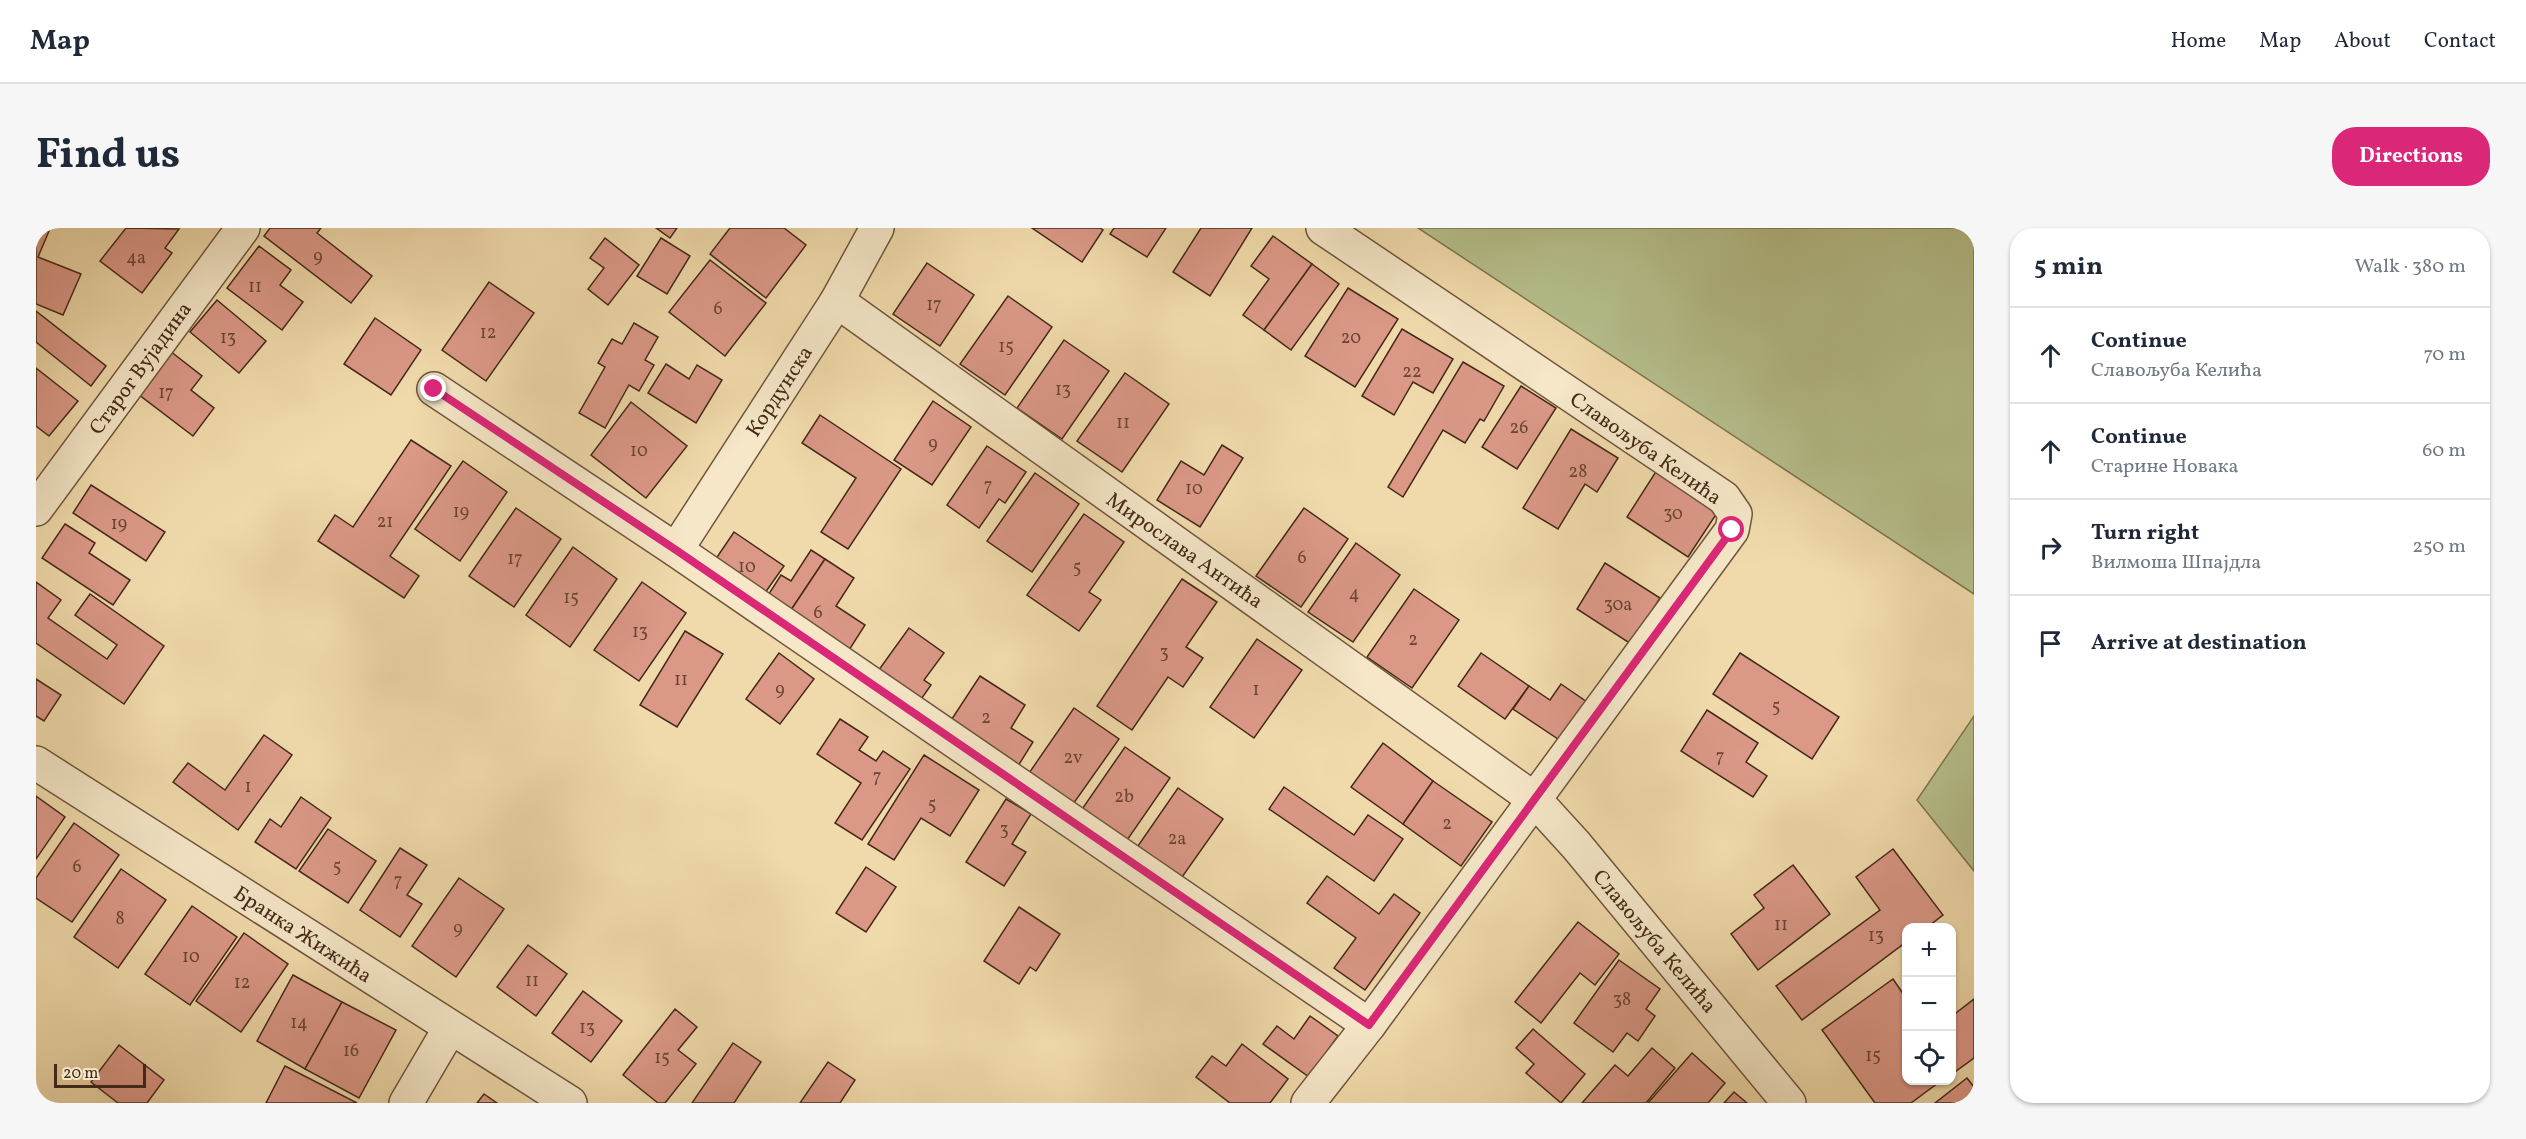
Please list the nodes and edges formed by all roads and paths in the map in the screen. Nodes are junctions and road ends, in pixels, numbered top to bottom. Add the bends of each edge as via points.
1 (243, 228) edge
2 (877, 228) edge
3 (1323, 228) edge
4 (837, 301) junction
5 (434, 389) dead end
6 (36, 509) edge
7 (676, 550) junction
8 (36, 763) edge
9 (1534, 799) junction
10 (1369, 1025) junction
11 (450, 1028) junction
12 (406, 1103) edge
13 (570, 1103) edge
14 (1308, 1103) edge
15 (1789, 1103) edge

1 - 6 street, Старог Вујадина
2 - 4 street, Кордунска
3 - 9 street, Славољуба Келића via 1724,498 1735,514 1732,530
4 - 7 street, Кордунска
4 - 9 street, Мирослава Антића
5 - 7 street
7 - 10 street
8 - 11 street, Бранка Жижића
9 - 10 street
9 - 15 street, Славољуба Келића
10 - 14 street
11 - 12 street
11 - 13 street, Бранка Жижића

